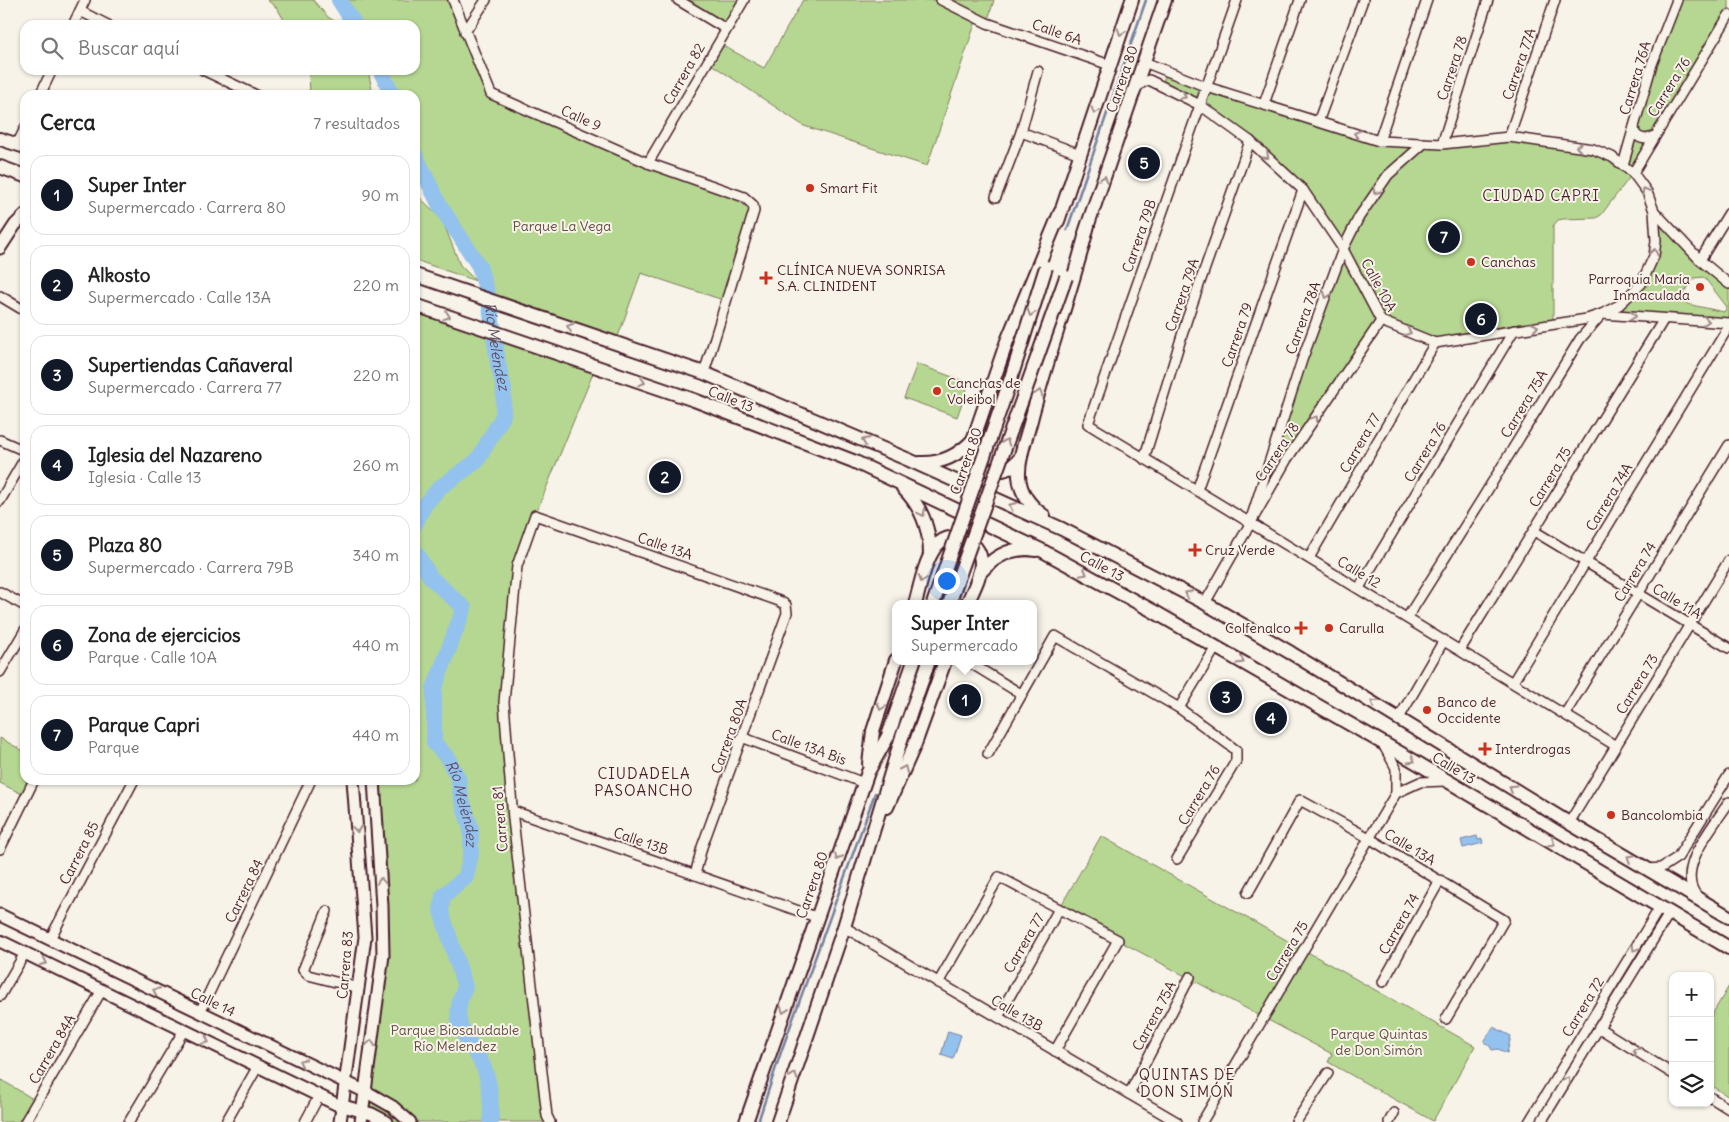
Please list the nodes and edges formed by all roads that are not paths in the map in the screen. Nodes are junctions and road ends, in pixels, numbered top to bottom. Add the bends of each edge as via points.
1 (84, 0) edge
2 (453, 0) edge
3 (486, 0) edge
4 (678, 0) edge
5 (744, 0) edge
6 (941, 0) edge
7 (1132, 0) edge
8 (1165, 0) edge
9 (1237, 0) edge
10 (1300, 0) edge
11 (1363, 0) edge
12 (1427, 0) edge
13 (1488, 0) edge
14 (1555, 0) edge
15 (1677, 0) edge
16 (80, 11) junction
17 (1729, 15) edge
18 (76, 20) edge
19 (98, 20) edge
20 (726, 29) junction
21 (465, 32) junction
22 (1144, 62) junction
23 (1110, 64) junction
24 (1038, 71) dead end
25 (50, 75) edge
26 (214, 75) edge
27 (1207, 87) junction
28 (1135, 89) junction
29 (42, 90) edge
30 (245, 90) edge
31 (1264, 104) junction
32 (1200, 106) junction
33 (1318, 122) junction
34 (1634, 127) junction
35 (1020, 132) junction
36 (1655, 136) junction
37 (1509, 137) junction
38 (0, 139) edge
39 (1250, 141) junction
40 (1379, 141) junction
41 (1422, 144) junction
42 (1442, 144) junction
43 (20, 146) edge
44 (1080, 154) junction
45 (648, 163) junction
46 (1623, 165) junction
47 (0, 167) edge
48 (1632, 173) junction
49 (20, 174) edge
50 (1303, 190) junction
51 (996, 197) dead end
52 (1654, 211) junction
53 (1060, 213) junction
54 (1729, 213) edge
55 (20, 220) edge
56 (1088, 225) junction
57 (0, 248) edge
58 (1344, 249) junction
59 (1700, 260) junction
60 (420, 277) edge
61 (1729, 284) edge
62 (0, 296) edge
63 (420, 306) edge
64 (20, 308) edge
65 (1602, 314) junction
66 (1664, 318) junction
67 (1381, 321) junction
68 (1729, 324) edge
69 (1514, 330) junction
70 (1435, 342) junction
71 (704, 373) junction
72 (1088, 424) joint
73 (0, 440) edge
74 (972, 440) junction
75 (1729, 445) edge
76 (20, 449) edge
77 (1022, 457) junction
78 (1144, 459) junction
79 (909, 460) junction
80 (20, 467) edge
81 (893, 481) junction
82 (1197, 490) junction
83 (0, 501) edge
84 (535, 515) joint
85 (1250, 522) junction
86 (1062, 529) junction
87 (1534, 530) junction
88 (1041, 550) junction
89 (930, 555) junction
90 (1309, 558) junction
91 (1729, 560) edge
92 (1586, 562) junction
93 (979, 574) junction
94 (1359, 588) junction
95 (0, 592) edge
96 (1638, 594) junction
97 (916, 600) edge
98 (934, 600) edge
99 (950, 600) edge
100 (969, 600) edge
101 (20, 603) edge
102 (1205, 603) junction
103 (786, 605) joint
104 (1407, 618) junction
105 (1690, 624) junction
106 (20, 638) edge
107 (1444, 640) junction
108 (1216, 647) junction
109 (1729, 648) edge
110 (1460, 650) junction
111 (894, 665) edge
112 (913, 665) edge
113 (928, 665) edge
114 (944, 665) edge
115 (974, 665) edge
116 (0, 672) edge
117 (1513, 682) junction
118 (1021, 694) junction
119 (1179, 708) junction
120 (1565, 714) junction
121 (1399, 718) junction
122 (744, 738) junction
123 (1381, 742) junction
124 (1616, 746) junction
125 (988, 754) dead end
126 (1729, 775) edge
127 (866, 777) junction
128 (1446, 781) junction
129 (32, 785) edge
130 (131, 785) edge
131 (309, 785) edge
132 (353, 785) edge
133 (374, 785) edge
134 (1396, 793) junction
135 (1729, 802) edge
136 (513, 811) junction
137 (1569, 823) junction
138 (1369, 838) junction
139 (0, 850) edge
140 (1177, 860) dead end
141 (863, 862) junction
142 (1648, 869) junction
143 (694, 875) junction
144 (1440, 880) junction
145 (1248, 893) dead end
146 (1702, 901) junction
147 (1059, 908) junction
148 (1665, 909) junction
149 (327, 911) dead end
150 (0, 915) edge
151 (1729, 917) edge
152 (816, 918) junction
153 (844, 927) junction
154 (365, 937) junction
155 (383, 937) junction
156 (50, 939) junction
157 (0, 941) edge
158 (1729, 948) edge
159 (25, 953) junction
160 (362, 970) junction
161 (381, 974) junction
162 (1617, 977) junction
163 (1190, 978) dead end
164 (1383, 982) dead end
165 (938, 983) junction
166 (1627, 983) junction
167 (359, 988) junction
168 (102, 990) junction
169 (0, 996) edge
170 (200, 1012) junction
171 (998, 1017) junction
172 (1446, 1019) dead end
173 (1599, 1028) junction
174 (184, 1030) junction
175 (1056, 1051) junction
176 (258, 1066) junction
177 (1669, 1072) edge
178 (1328, 1073) dead end
179 (346, 1083) junction
180 (365, 1091) junction
181 (1548, 1091) junction
182 (1129, 1094) junction
183 (319, 1096) junction
184 (1557, 1096) junction
185 (1714, 1100) edge
186 (342, 1106) junction
187 (1729, 1109) edge
188 (1394, 1112) dead end
189 (362, 1116) edge
190 (24, 1122) edge
191 (129, 1122) edge
192 (226, 1122) edge
193 (305, 1122) edge
194 (340, 1122) edge
195 (386, 1122) edge
196 (410, 1122) edge
197 (550, 1122) edge
198 (746, 1122) edge
199 (778, 1122) edge
200 (1177, 1122) edge
201 (1202, 1122) edge
202 (1296, 1122) edge
203 (1389, 1122) edge
204 (1529, 1122) edge
205 (1541, 1122) edge

1 - 16 street
2 - 21 street, Calle 9
3 - 21 street
4 - 20 street
5 - 20 street, Carrera 82
6 - 23 street, Calle 6A via 987,23
7 -> 23 main road, Carrera 80
8 - 22 main road, Carrera 80
9 - 27 street, Carrera 79B
10 - 31 street
11 - 33 street
12 - 40 street
13 - 42 street, Carrera 78
14 - 37 street, Carrera 77A
15 - 34 street, Carrera 76A via 1652,64
16 - 18 street
16 - 19 street
17 - 36 street, Carrera 76
20 - 45 street, Carrera 82
21 - 45 street, Calle 9 via 491,94
22 - 27 street
22 - 28 main road, Carrera 80
23 -> 44 main road, Carrera 80
24 - 35 street
25 - 29 street
26 - 30 street
27 - 31 street
27 - 32 street, Carrera 79B
28 -> 32 street, Calle 10A via 1149,80
56 -> 28 main road, Carrera 80
31 - 33 street
32 - 39 street, Calle 10A
32 - 72 street, Carrera 79B
40 -> 33 street
34 - 36 street via 1635,134 1641,138
34 - 46 street, Carrera 76A
35 - 44 street
35 - 51 street
36 - 48 street, Carrera 76
37 - 42 street
46 -> 37 street via 1612,156 1593,149
38 - 43 main road
39 -> 50 street, Calle 10A
39 - 78 street, Carrera 79A via 1187,319
40 - 41 street
41 - 42 street
41 -> 58 street, Carrera 78A via 1388,175 1359,218
44 - 53 main road, Carrera 80
45 - 71 street, Calle 9 via 744,197 753,204 754,211
46 - 48 street
47 - 49 main road
52 -> 48 street via 1647,192
50 - 58 street, Calle 10A
50 - 82 street, Carrera 79
52 - 59 street
65 -> 52 street, Carrera 75A via 1631,295 1648,271 1656,241
53 - 74 main road, Carrera 80 via 1006,345
53 -> 98 main road, Carrera 80, bridge via 1010,378
54 - 59 street
55 - 57 street
77 -> 56 main road, Carrera 80
99 -> 56 main road, Carrera 80, bridge via 1066,277
58 - 67 street, Calle 10A
58 -> 85 street, Carrera 78A via 1302,360
59 - 61 street
71 -> 60 main road, Calle 13
62 - 64 street
63 -> 81 main road, Calle 13 via 694,400 853,461
65 -> 66 street, Calle 10A
69 -> 65 street, Calle 10A
65 - 104 street, Carrera 75A via 1580,339
66 -> 68 street, Calle 10A
66 - 87 street, Carrera 75
67 -> 70 street, Calle 10A
85 -> 67 street, Carrera 78 via 1287,459
68 - 92 street, Carrera 74A
69 - 70 street, Calle 10A
69 - 94 street, Carrera 76
70 - 90 street, Carrera 77
79 -> 71 main road, Calle 13
72 - 78 street, Calle 12
73 - 76 street
74 - 77 main road via 975,457 986,468 1002,471
74 - 79 main road via 958,454 940,462
75 - 96 street, Carrera 74
77 - 86 main road, Carrera 80 via 1019,477 1025,496 1037,511
78 - 82 street, Calle 12
86 -> 79 main road, Calle 13
80 - 83 street
81 - 88 main road, Calle 13
81 -> 89 main road via 910,495 922,513 929,534
82 - 85 street, Calle 12
84 - 103 street, Calle 13A
84 - 136 street, Carrera 81 via 517,566 504,702
85 - 90 street, Calle 12
85 - 102 street, Carrera 78
102 -> 86 main road, Calle 13
87 - 92 street, Calle 11A
87 - 110 street, Carrera 75
88 - 93 main road via 1007,552 991,561
88 -> 108 main road, Calle 13
89 - 93 main road via 939,543 948,538 967,540 979,554
89 -> 97 main road
90 - 94 street, Calle 12
91 - 105 street, Carrera 73
92 - 96 street, Calle 11A
92 - 117 street, Carrera 74A
93 - 100 main road
94 - 104 street, Calle 12
95 - 101 street
96 - 105 street, Calle 11A
96 - 120 street, Carrera 74
121 -> 102 main road, Calle 13
103 - 122 street, Carrera 80A via 787,613
104 - 107 street, Calle 12
105 - 109 street, Calle 11A
105 - 124 street, Carrera 73
106 - 116 street
107 - 110 street, Calle 12
107 - 121 street
108 - 119 street
108 -> 123 main road, Calle 13
110 - 117 street, Calle 12
111 -> 127 main road via 873,732
112 - 127 main road, Carrera 80 via 888,736
113 - 141 main road
141 -> 114 main road via 915,744
115 - 118 street
117 - 120 street, Calle 12
118 - 119 street via 1055,636
118 - 125 street
119 - 140 street, Carrera 76 via 1232,745 1238,755
120 - 124 street, Calle 12
137 -> 121 main road, Calle 13
122 - 127 street, Calle 13A Bis
122 - 143 street, Carrera 80A
123 -> 128 main road, Calle 13
123 - 134 street via 1392,756 1396,768
124 - 137 street, Carrera 73
126 - 142 street via 1678,857 1661,868
127 -> 152 main road, Carrera 80
128 - 134 street via 1420,782
128 -> 148 main road, Calle 13
129 - 139 street
130 - 156 street, Carrera 85
131 - 170 street, Carrera 84
132 -> 154 street, Carrera 83
155 -> 133 street
134 - 138 street, Carrera 75
135 - 146 street via 1690,864 1689,881
136 - 143 street, Calle 13B
136 - 197 street, Carrera 81 via 546,1116
142 -> 137 main road, Calle 13
138 - 144 street, Calle 13A
138 - 145 street, Calle 13A via 1300,800
138 - 201 street, Carrera 75
141 - 153 main road
142 - 146 main road, Calle 13
143 - 152 street, Calle 13B
144 - 164 street, Carrera 74
144 - 172 street, Calle 13A via 1504,920
146 - 151 main road, Calle 13
147 - 165 street via 999,877
147 - 171 street, Carrera 77
147 - 175 street via 1118,940
148 - 158 main road, Calle 13
148 -> 162 street, Carrera 72
148 - 166 street, Carrera 72
149 - 167 street via 303,970
150 - 156 street, Calle 14
152 -> 198 main road, Carrera 80
153 - 165 street, Calle 13B
199 -> 153 main road
154 - 155 street via 368,945 374,947 380,945
154 - 160 street, Carrera 83
155 - 161 street
170 -> 156 street, Calle 14
157 - 159 street
159 -> 168 street
159 - 169 street
160 - 161 street via 366,963 372,962 378,964
160 - 167 street, Carrera 83
180 -> 161 street
162 - 166 street
162 - 181 street, Carrera 72
163 - 182 street, Carrera 75A
165 - 171 street, Calle 13B
166 - 173 street, Carrera 72
167 - 179 street, Carrera 83
168 - 174 street
168 - 190 street, Carrera 84A
179 -> 170 street, Calle 14
171 - 175 street, Calle 13B
177 -> 173 street
184 -> 173 street, Carrera 72
174 -> 176 street
174 - 191 street
175 - 182 street, Calle 13B
176 - 183 street
176 - 192 street
178 - 202 street
179 - 180 street, Calle 14
179 - 186 street, Carrera 83
180 - 189 street
180 - 196 street, Calle 14 via 387,1103
181 - 184 street
181 - 204 street, Carrera 72
182 - 200 street, Calle 13B
183 - 186 street
183 - 193 street
184 - 205 street, Carrera 72
185 - 187 street
186 - 189 street
186 - 194 street, Carrera 83
188 - 203 street
189 - 195 street via 378,1116

